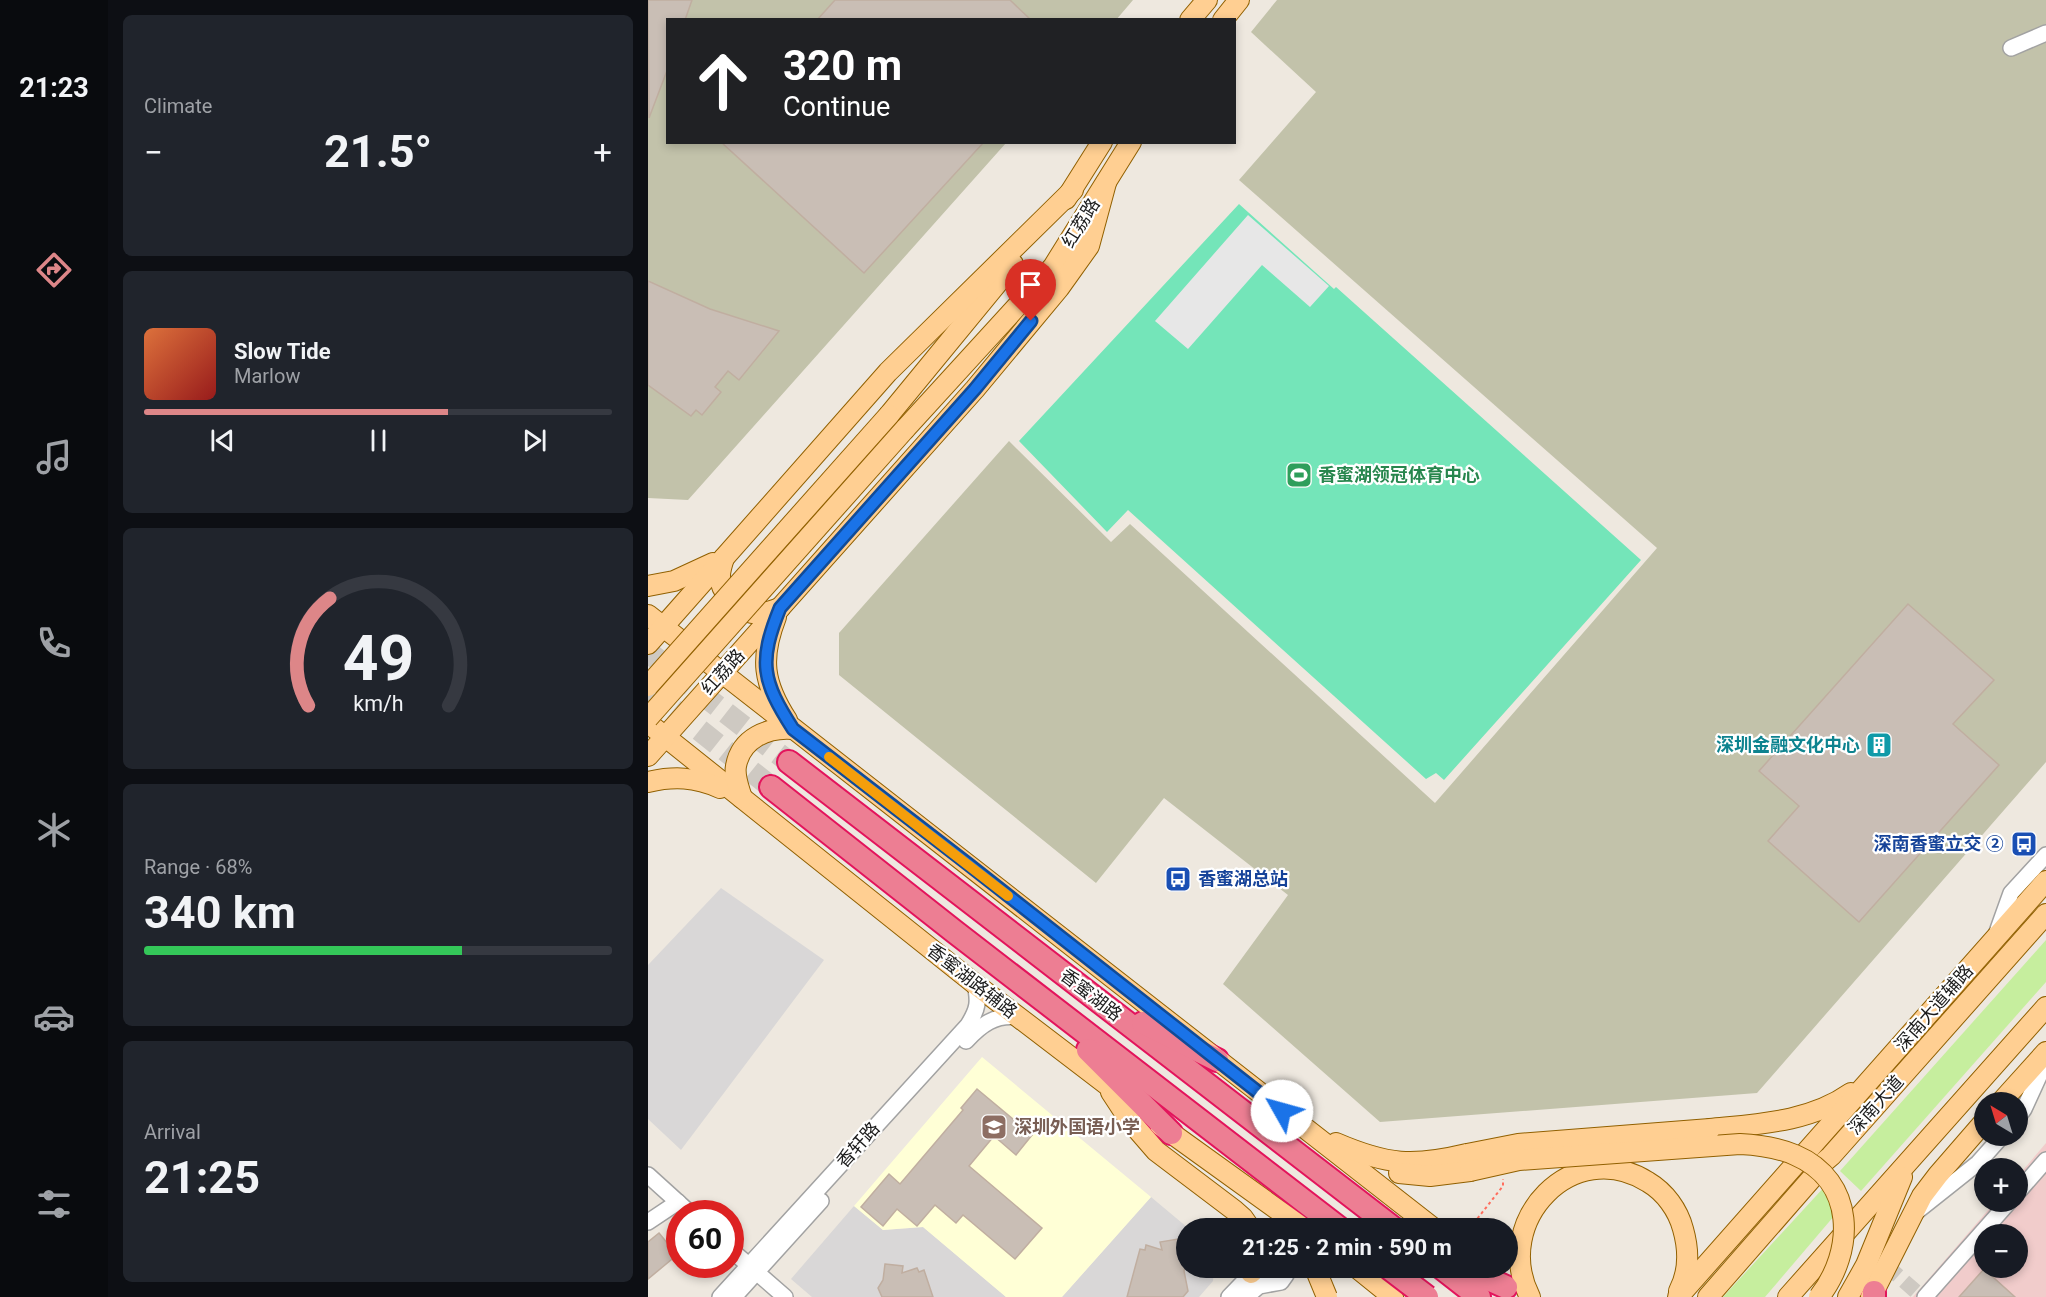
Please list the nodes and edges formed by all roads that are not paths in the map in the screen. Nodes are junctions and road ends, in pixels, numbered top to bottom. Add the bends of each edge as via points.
1 (1207, 0) edge
2 (1239, 0) edge
3 (1192, 18) edge
4 (1225, 18) edge
5 (2046, 33) edge
6 (2011, 48) dead end
7 (1101, 144) edge
8 (1130, 144) edge
9 (1106, 183) junction
10 (1073, 190) junction
11 (724, 558) junction
12 (648, 586) edge
13 (780, 608) junction
14 (655, 621) edge
15 (648, 644) edge
16 (721, 674) junction
17 (648, 686) edge
18 (648, 718) edge
19 (648, 723) edge
20 (793, 729) junction
21 (665, 736) junction
22 (648, 756) edge
23 (789, 762) tunnel mouth
24 (648, 782) edge
25 (771, 786) tunnel mouth
26 (742, 798) junction
27 (2046, 855) edge
28 (2046, 880) edge
29 (2046, 914) edge
30 (1996, 937) junction
31 (975, 984) junction
32 (1021, 984) junction
33 (1092, 996) junction
34 (2046, 1007) edge
35 (1018, 1017) junction
36 (2046, 1052) edge
37 (1217, 1060) junction
38 (2046, 1061) edge
39 (1883, 1066) junction
40 (1107, 1084) junction
41 (2010, 1092) edge
42 (2028, 1100) edge
43 (1298, 1124) junction
44 (1171, 1133) junction
45 (1974, 1134) edge
46 (1922, 1146) junction
47 (1992, 1146) edge
48 (1337, 1154) junction
49 (2046, 1160) edge
50 (1469, 1162) junction
51 (648, 1175) edge
52 (2028, 1181) edge
53 (1252, 1191) junction
54 (676, 1200) edge
55 (666, 1210) edge
56 (2000, 1212) edge
57 (1910, 1216) junction
58 (1243, 1218) edge
59 (1278, 1218) edge
60 (1289, 1218) edge
61 (1326, 1218) edge
62 (1380, 1218) edge
63 (1420, 1218) edge
64 (648, 1222) edge
65 (744, 1261) edge
66 (753, 1269) junction
67 (1246, 1278) edge
68 (1285, 1278) edge
69 (1311, 1278) edge
70 (1319, 1278) edge
71 (1369, 1278) edge
72 (1402, 1278) edge
73 (1455, 1278) edge
74 (1484, 1278) edge
75 (1494, 1278) edge
76 (1512, 1292) edge
77 (1868, 1296) edge
78 (720, 1297) edge
79 (735, 1297) edge
80 (785, 1297) edge
81 (1229, 1297) edge
82 (1246, 1297) edge
83 (1316, 1297) edge
84 (1327, 1297) edge
85 (1393, 1297) edge
86 (1427, 1297) edge
87 (1479, 1297) edge
88 (1530, 1297) edge
89 (1677, 1297) edge
90 (1708, 1297) edge
91 (1788, 1297) edge
92 (1819, 1297) edge
93 (1848, 1297) edge
94 (1925, 1297) edge

1 - 3 main road
2 - 4 main road
5 - 6 street
7 - 10 main road, 红荔路
8 - 9 main road, 红荔路
9 - 13 main road, 红荔路 via 1089,246 1059,288 975,389
9 - 18 main road, 红荔路, bridge via 1053,267
10 - 11 main road, 红荔路 via 888,372
10 - 17 main road, 红荔路, bridge via 889,415
11 - 12 main road via 696,573
11 - 13 main road via 720,576 724,591 734,604 750,613 764,614
11 - 14 main road, 红荔路
13 - 16 main road, 红荔路
13 - 20 main road via 770,632 766,669 778,706
14 - 15 main road, 红荔路
14 - 16 main road
16 - 20 main road
16 - 21 main road, 红荔路
19 - 21 main road, 香蜜湖路辅路
20 - 26 main road via 768,731 746,745 736,768
20 - 37 main road
21 - 22 main road, 红荔路
21 - 26 main road, 香蜜湖路辅路
23 - 33 highway, 香蜜湖路
24 - 26 main road via 690,778
25 - 32 highway, 香蜜湖路
26 - 31 main road, 香蜜湖路辅路
27 - 30 street via 2011,893
28 - 30 main road, 深南大道辅路
29 - 90 main road, 深南大道
30 - 39 main road, 深南大道辅路
31 - 35 main road, 香蜜湖路辅路
31 - 66 street, 香轩路 via 979,1000 968,1024
32 - 44 highway
32 - 61 highway, 香蜜湖路
33 - 37 highway
33 - 62 highway, 香蜜湖路
34 - 46 main road
35 - 40 main road, 香蜜湖路辅路
35 - 66 street, 香轩路 via 994,1018 975,1030
36 - 41 main road
37 - 43 main road
38 - 42 street
39 - 50 main road, bridge via 1840,1101 1795,1118 1766,1124 1518,1144
39 - 89 main road, 深南大道辅路
40 - 44 main road, 香蜜湖路辅路
40 - 58 main road via 1130,1121 1156,1151
43 - 48 main road
43 - 50 main road via 1384,1161
44 - 53 main road, 香蜜湖路辅路
45 - 57 main road via 1938,1175
46 - 91 main road
46 - 93 main road via 1899,1183 1866,1265
47 - 57 street
48 - 50 main road via 1408,1175 1440,1176
48 - 63 main road
49 - 52 street
50 - 92 main road, bridge via 1740,1144 1797,1156 1824,1176 1841,1204 1845,1223 1840,1262
51 - 54 street
53 - 59 main road
53 - 60 main road, 香蜜湖路辅路
55 - 64 street
56 - 94 street
57 - 77 main road
65 - 66 street
66 - 78 street, 香轩路
66 - 79 street, 香轩路
66 - 80 street
67 - 81 street
68 - 82 street via 1277,1284 1255,1288
69 - 83 main road
70 - 84 main road, bridge
71 - 85 main road
72 - 86 highway, bridge
73 - 87 highway
74 - 76 highway
75 - 76 main road
88 - 89 main road via 1519,1260 1524,1225 1543,1197 1558,1184 1575,1174 1609,1168 1626,1171 1653,1185 1682,1223 1688,1256

